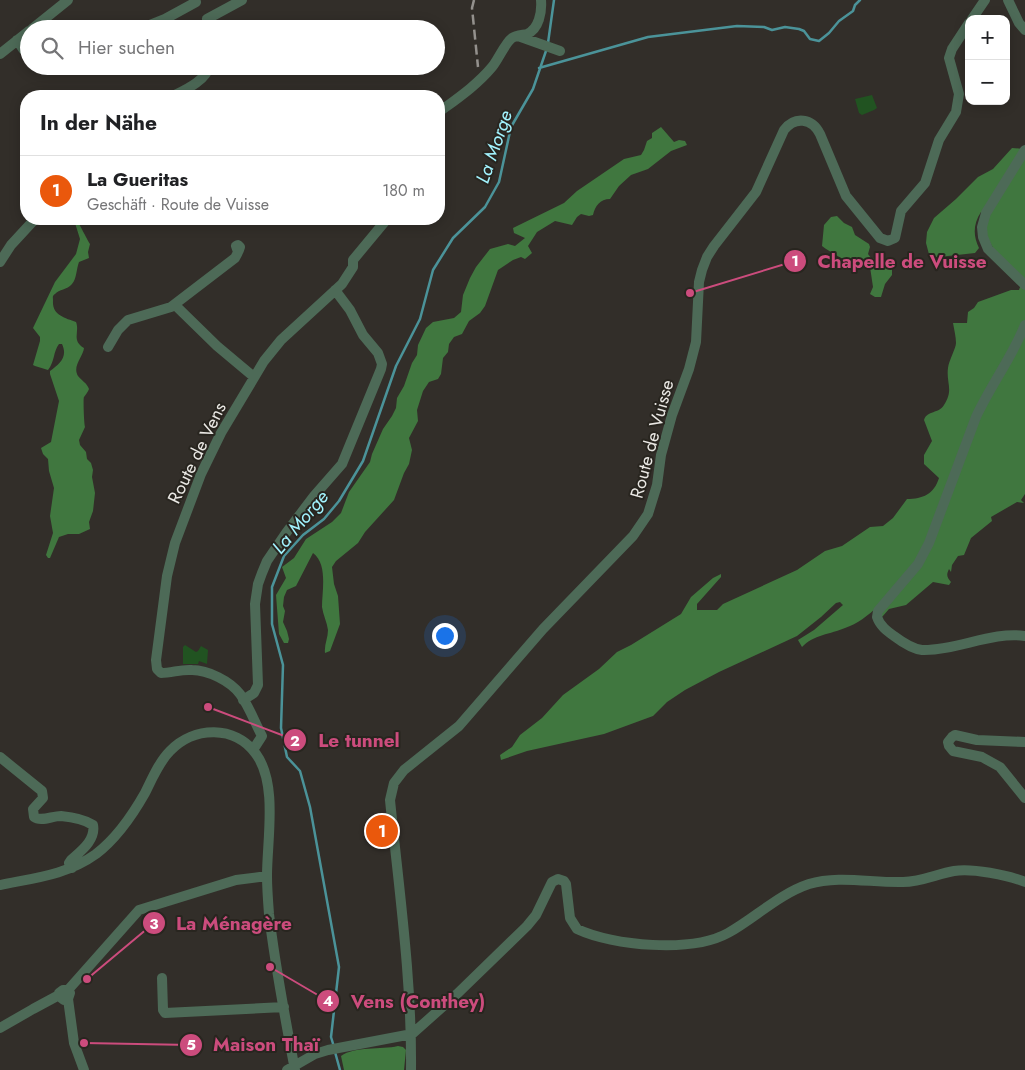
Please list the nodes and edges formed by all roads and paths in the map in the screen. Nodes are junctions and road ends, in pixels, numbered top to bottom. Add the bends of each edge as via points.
1 (68, 0) edge
2 (242, 0) edge
3 (541, 0) edge
4 (985, 0) edge
5 (1008, 0) edge
6 (196, 2) dead end
7 (975, 15) edge
8 (43, 20) edge
9 (162, 20) edge
10 (214, 20) edge
11 (965, 30) edge
12 (1025, 30) edge
13 (518, 36) junction
14 (20, 38) edge
15 (17, 40) junction
16 (20, 44) edge
17 (557, 51) dead end
18 (0, 54) edge
19 (204, 75) edge
20 (183, 90) edge
21 (445, 108) edge
22 (1025, 150) edge
23 (29, 225) edge
24 (382, 225) edge
25 (238, 252) dead end
26 (0, 262) edge
27 (1025, 285) edge
28 (335, 290) junction
29 (175, 304) junction
30 (1025, 325) edge
31 (108, 347) dead end
32 (254, 376) junction
33 (1025, 636) edge
34 (243, 700) junction
35 (1025, 742) edge
36 (253, 750) junction
37 (0, 757) edge
38 (1025, 798) edge
39 (72, 868) junction
40 (267, 876) junction
41 (1025, 882) edge
42 (0, 885) edge
43 (162, 978) dead end
44 (65, 995) junction
45 (284, 1007) junction
46 (0, 1028) edge
47 (412, 1034) junction
48 (292, 1069) edge
49 (84, 1070) edge
50 (411, 1070) edge

1 - 8 street
2 - 10 street
3 - 13 street via 536,28
4 - 7 street
5 - 12 street
6 - 9 street
11 - 47 street, Route de Vuisse via 948,58 960,94 957,109 939,140 925,183 901,211 896,236 892,240 880,238 848,199 816,126 801,120 784,130 756,192 714,246 702,270 696,342 672,415 648,514 633,536 543,629 459,726 404,770 394,783 390,800
13 - 17 street
13 - 21 street via 512,38 478,83
14 - 15 street
15 - 16 street
15 - 18 street
19 - 20 street
22 - 27 street via 986,213 982,226 988,248
23 - 26 street via 11,244
24 - 28 street, Route de Vens via 353,260 353,267
25 - 29 street via 219,272
28 - 32 street, Route de Vens via 281,340
28 - 34 street via 378,354 381,369 342,464 314,496 267,561 255,604 258,685 254,694
29 - 31 street via 128,320
29 - 32 street via 217,346
30 - 33 street via 976,417 929,543 918,564 878,611 877,617 884,628 897,638 921,650 1004,635
32 - 34 street, Route de Vens via 201,474 175,543 167,576 156,660 161,674 179,670 216,676 240,693
34 - 36 street via 262,736
35 - 38 street via 955,736 948,742 953,751 982,757 1000,767
36 - 39 street via 230,734 220,732 194,735 182,741 164,758 118,833 95,854
36 - 40 street via 263,768 268,789
37 - 39 street via 42,791 43,798 33,809 34,816 41,820 63,816 93,825 90,841 71,860
39 - 42 street via 49,876
40 - 44 street via 236,880 139,910
40 - 45 street via 273,944
41 - 47 street via 956,870 912,881 821,881 797,889 724,935 692,943 650,946 577,929 570,918 566,884 558,879 552,882 527,926
43 - 45 street via 165,1014
44 - 46 street via 48,1000
44 - 49 street via 74,1043
45 - 48 street
47 - 48 street via 328,1050
47 - 50 street, Route de Vuisse

